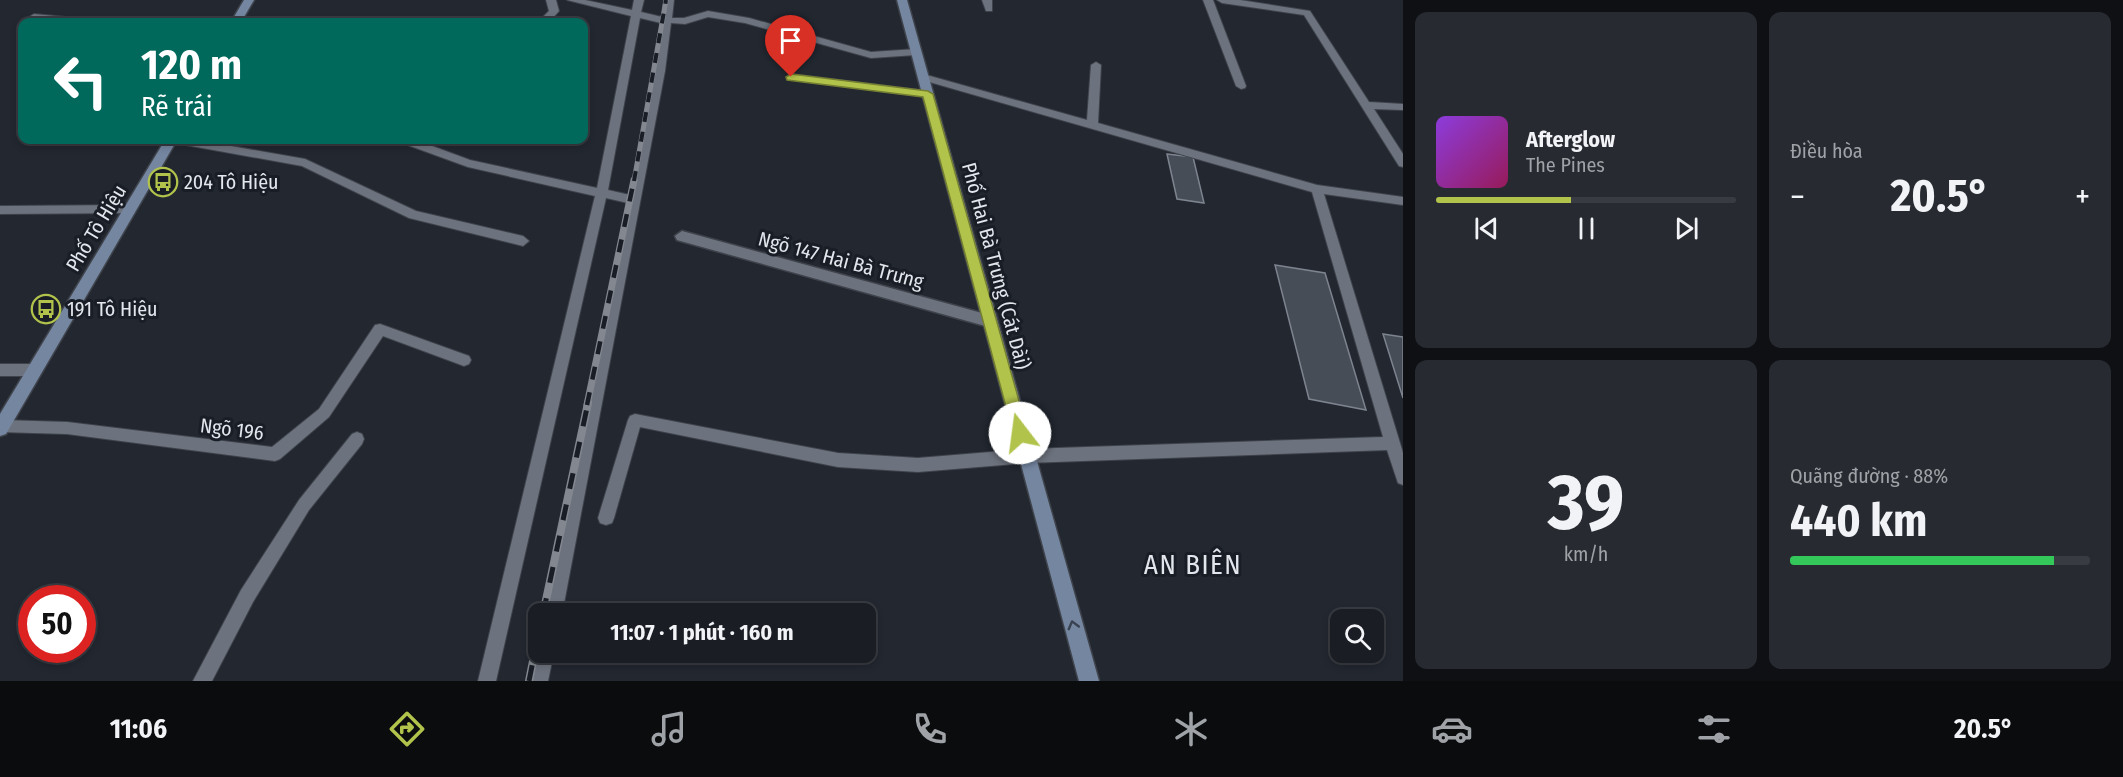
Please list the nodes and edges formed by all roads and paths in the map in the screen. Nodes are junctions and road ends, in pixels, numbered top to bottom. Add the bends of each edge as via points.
1 (249, 0) edge
2 (551, 0) edge
3 (572, 0) edge
4 (669, 0) edge
5 (902, 0) edge
6 (1208, 0) edge
7 (1222, 0) edge
8 (638, 6) edge
9 (34, 17) dead end
10 (45, 18) edge
11 (240, 18) edge
12 (547, 18) edge
13 (666, 20) junction
14 (916, 52) junction
15 (1096, 65) dead end
16 (791, 77) dead end
17 (923, 77) junction
18 (1241, 86) dead end
19 (928, 94) junction
20 (1366, 105) junction
21 (1403, 107) edge
22 (1092, 125) junction
23 (169, 144) edge
24 (202, 144) edge
25 (417, 144) edge
26 (1403, 164) edge
27 (1317, 189) junction
28 (602, 192) junction
29 (634, 200) junction
30 (1403, 201) edge
31 (130, 208) junction
32 (0, 210) edge
33 (682, 236) dead end
34 (523, 241) dead end
35 (989, 321) junction
36 (464, 360) dead end
37 (0, 370) edge
38 (35, 370) junction
39 (1, 428) edge
40 (357, 439) dead end
41 (1393, 443) junction
42 (1027, 456) junction
43 (1403, 478) edge
44 (606, 518) dead end
45 (555, 603) edge
46 (543, 663) edge
47 (202, 681) edge
48 (487, 681) edge
49 (539, 681) edge
50 (1089, 681) edge

1 - 11 main road
2 - 12 lane via 554,11
3 - 8 lane
4 - 13 lane
5 - 14 main road, Phố Hai Bà Trưng (Cát Dài)
6 - 18 lane
7 - 20 lane via 1307,13
8 - 13 lane
8 - 28 lane
9 - 10 lane
13 - 14 lane via 685,21 708,14 746,20 871,55
13 - 29 lane via 660,71
14 - 17 main road, Phố Hai Bà Trưng (Cát Dài)
15 - 22 lane
16 - 19 lane
17 - 19 main road, Phố Hai Bà Trưng (Cát Dài)
17 - 22 lane
19 - 35 main road, Phố Hai Bà Trưng (Cát Dài)
20 - 21 lane
20 - 26 lane
22 - 27 lane
23 - 31 main road, Phố Tô Hiệu
24 - 34 lane via 305,163 413,215
25 - 28 lane via 468,163
27 - 30 lane
27 - 41 lane
28 - 29 lane
28 - 48 lane
29 - 45 lane
31 - 32 lane
31 - 38 main road, Phố Tô Hiệu
33 - 35 street, Ngõ 147 Hai Bà Trưng
35 - 42 main road, Phố Hai Bà Trưng (Cát Dài)
36 - 39 lane, Ngõ 196 via 380,329 324,413 275,454 67,428
37 - 38 lane
38 - 39 main road, Phố Tô Hiệu
40 - 47 lane via 298,515 247,596
41 - 42 lane
41 - 43 lane
42 - 44 lane via 918,465 838,460 635,420
50 -> 42 main road, Phố Hai Bà Trưng (Cát Dài)
46 - 49 lane

